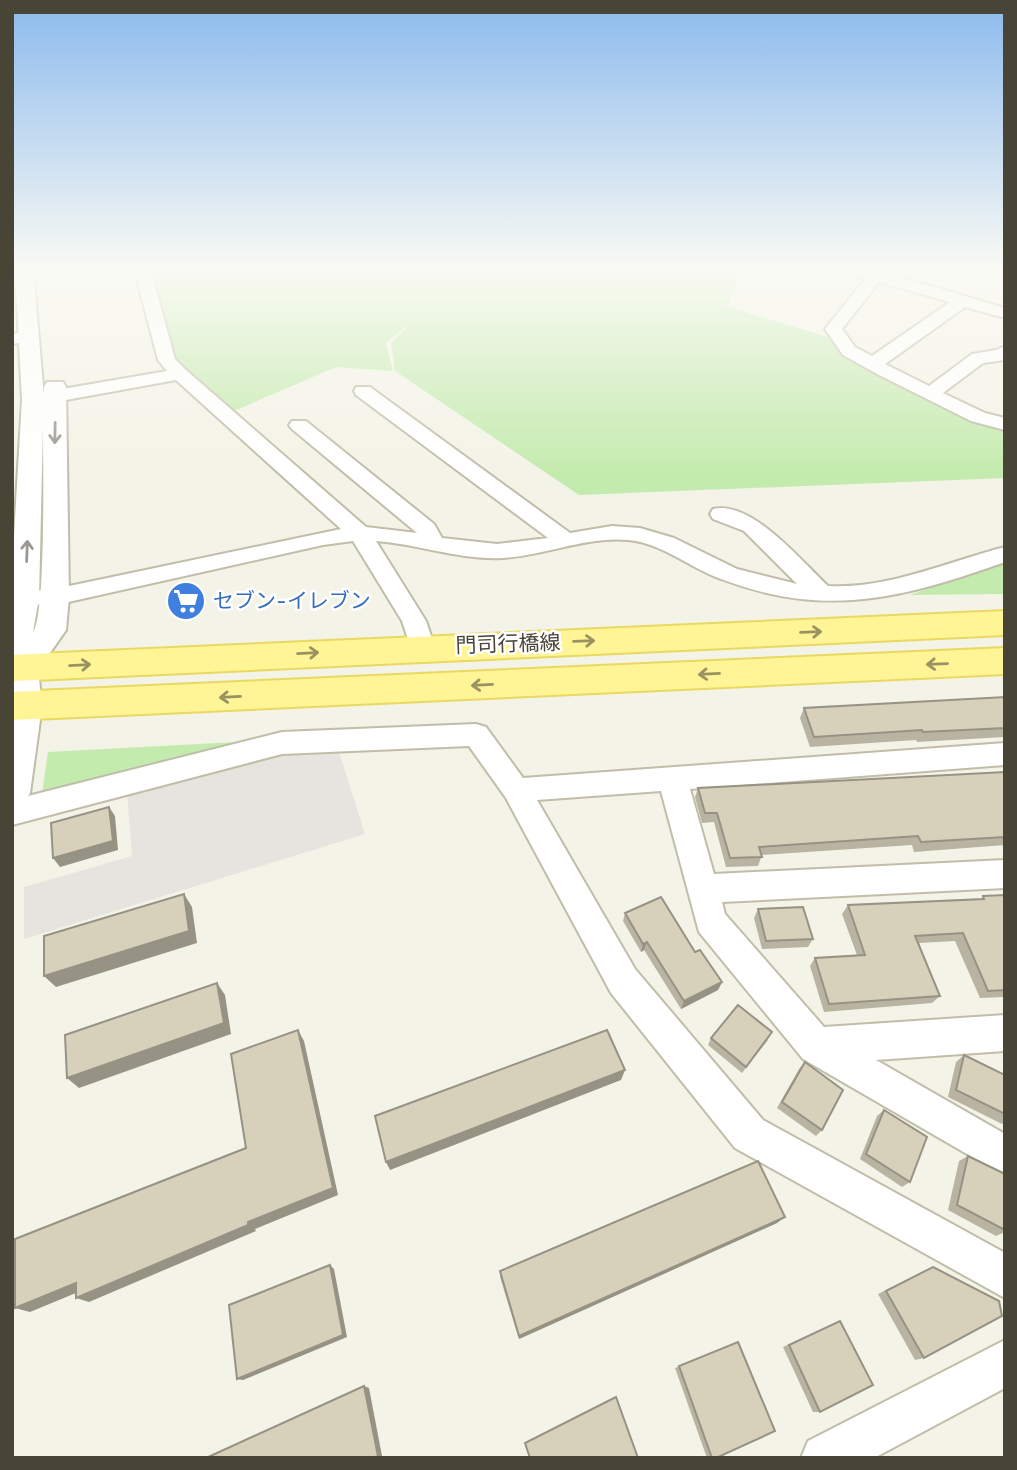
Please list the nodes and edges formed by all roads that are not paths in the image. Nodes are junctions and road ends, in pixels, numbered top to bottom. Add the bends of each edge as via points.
1 (50, 337) edge
2 (161, 337) edge
3 (839, 337) edge
4 (908, 337) edge
5 (21, 338) edge
6 (1005, 351) edge
7 (873, 364) junction
8 (180, 374) junction
9 (363, 391) dead end
10 (931, 393) junction
11 (45, 398) junction
12 (1005, 424) edge
13 (299, 425) dead end
14 (721, 514) dead end
15 (360, 534) junction
16 (564, 539) junction
17 (435, 544) junction
18 (1005, 554) edge
19 (822, 594) junction
20 (55, 597) junction
21 (25, 598) junction
22 (1005, 623) edge
23 (422, 648) junction
24 (1005, 661) edge
25 (17, 668) edge
26 (19, 706) edge
27 (1005, 754) edge
28 (672, 777) junction
29 (516, 790) junction
30 (12, 793) edge
31 (12, 813) edge
32 (1005, 874) edge
33 (703, 889) junction
34 (1005, 1033) edge
35 (816, 1046) junction
36 (1005, 1156) edge
37 (1005, 1277) edge
38 (1004, 1366) edge
39 (825, 1458) edge

1 - 11 street
2 - 8 street via 167,360
3 - 7 street via 849,351
4 - 7 street
5 - 11 street
6 - 10 street via 978,358
7 - 10 street
8 - 11 street
8 - 15 street
9 - 16 street
10 - 12 street via 978,417
11 -> 20 street
21 -> 11 street
13 - 17 street via 426,529
14 - 19 street via 752,526
15 - 17 street
15 - 20 street
15 - 23 street via 414,621
16 - 17 street via 517,550
16 - 19 street via 629,533 662,542 758,584
18 - 19 street via 900,588 855,595
20 - 21 street
20 - 25 street via 51,631
21 - 25 street
23 -> 22 main road, 門司行橋線
25 -> 23 main road, 門司行橋線
24 -> 26 main road, 門司行橋線
25 - 26 street
26 - 30 street
27 - 28 street
28 - 29 street
28 - 33 street
29 - 31 street via 476,735 282,743
29 - 37 street via 622,981 749,1134
32 - 33 street
33 - 35 street via 711,921
34 - 35 street
35 - 36 street
38 - 39 street

